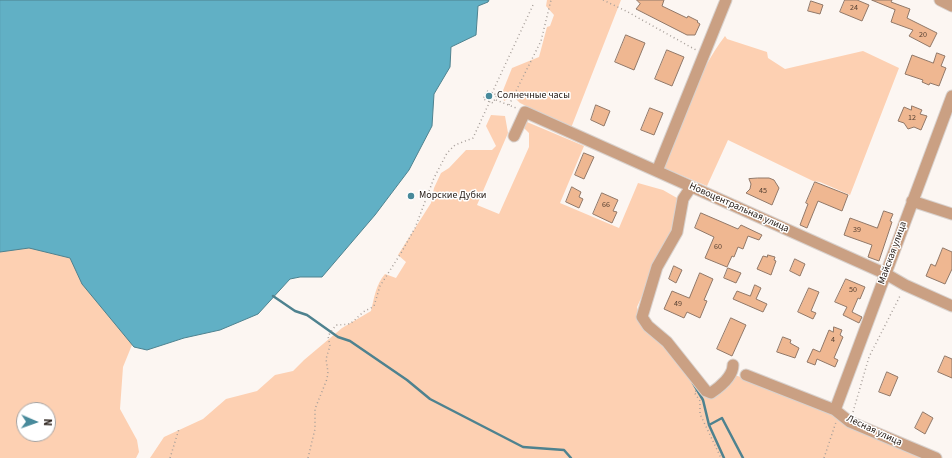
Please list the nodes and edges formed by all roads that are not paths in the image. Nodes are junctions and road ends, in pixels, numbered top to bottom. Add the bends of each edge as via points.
1 (726, 0) edge
2 (940, 0) edge
3 (952, 6) edge
4 (952, 96) edge
5 (514, 136) dead end
6 (657, 171) junction
7 (691, 187) junction
8 (912, 201) junction
9 (952, 214) edge
10 (886, 274) junction
11 (952, 306) edge
12 (733, 365) dead end
13 (746, 375) dead end
14 (837, 412) junction
15 (936, 458) edge

1 - 6 street
2 - 3 street
4 - 8 street, Майская улица
5 - 6 street, Новоцентральная улица via 525,112
6 - 7 street, Новоцентральная улица
7 - 10 street, Новоцентральная улица
7 - 12 street via 683,199 678,232 657,267 642,317 648,326 667,342 706,391 711,393 721,385 733,369
8 - 9 street
8 - 10 street, Майская улица
10 - 11 street, Новоцентральная улица
10 - 14 street, Майская улица
13 - 14 street, Лесная улица
14 - 15 street, Лесная улица via 850,422

